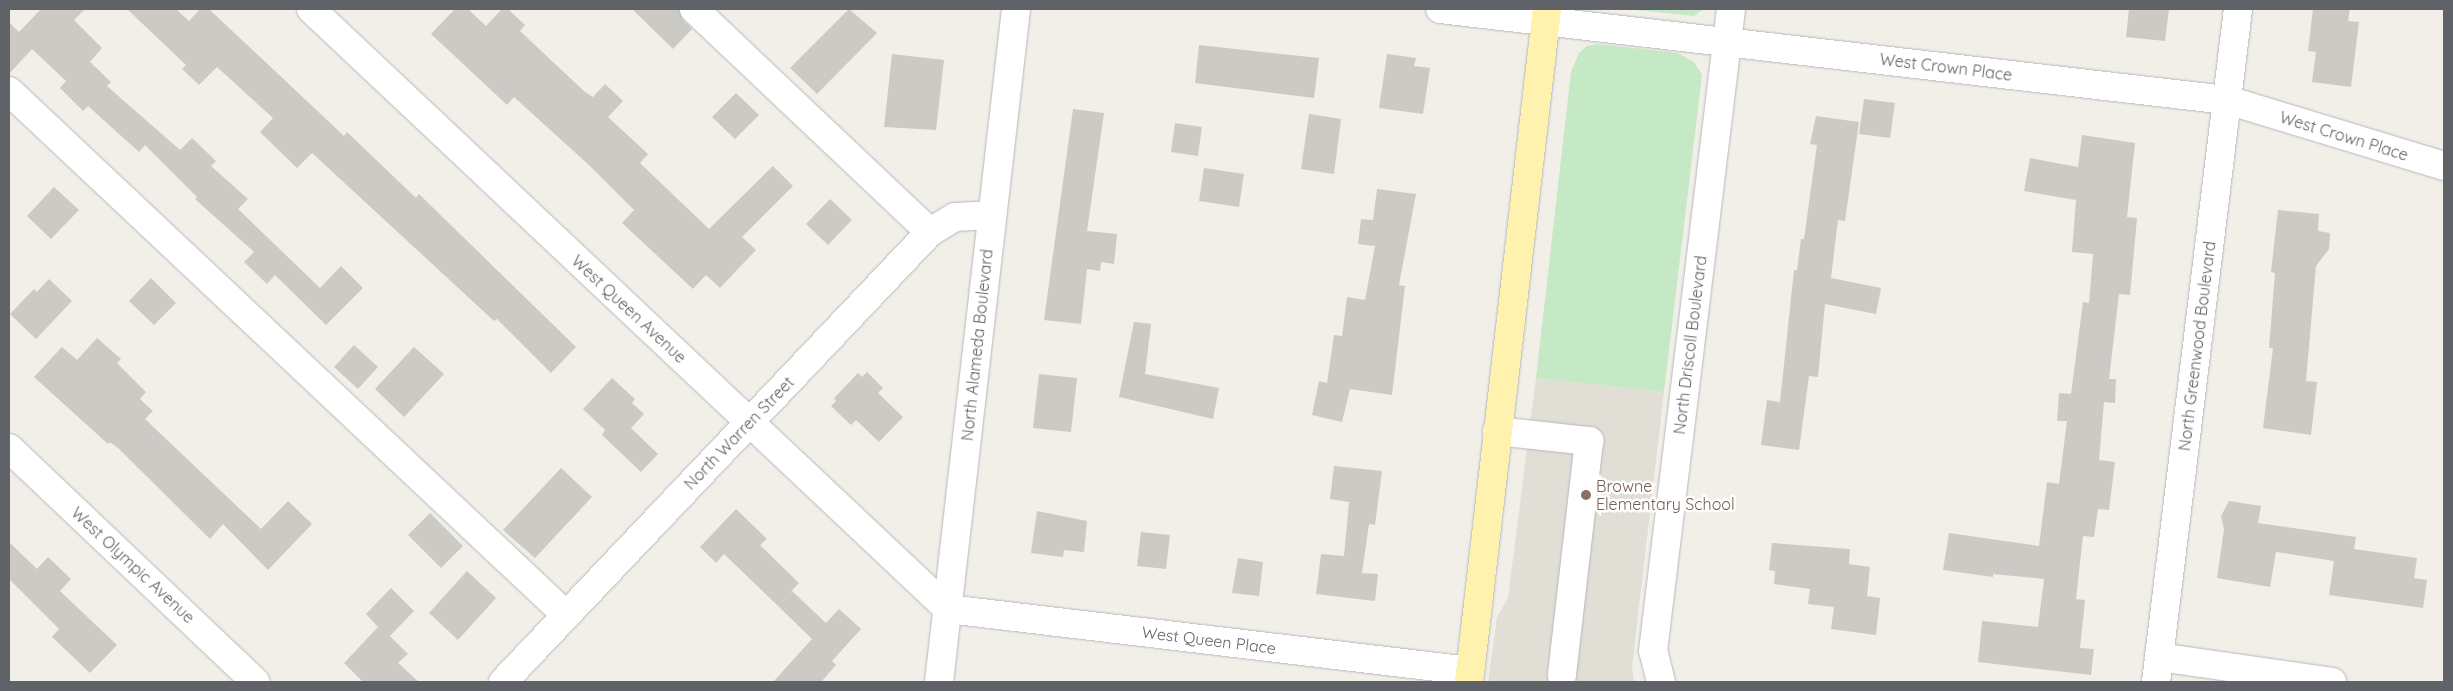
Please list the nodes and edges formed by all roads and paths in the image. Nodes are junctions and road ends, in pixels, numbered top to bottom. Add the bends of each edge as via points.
1 (311, 9) edge
2 (694, 9) edge
3 (1016, 9) edge
4 (1440, 9) edge
5 (1731, 9) edge
6 (2238, 9) edge
7 (1546, 15) edge
8 (1727, 41) junction
9 (9, 91) edge
10 (2227, 100) junction
11 (2444, 166) edge
12 (991, 215) junction
13 (930, 232) junction
14 (749, 422) junction
15 (1497, 431) junction
16 (9, 448) edge
17 (948, 608) junction
18 (566, 616) junction
19 (2157, 670) edge
20 (1562, 675) dead end
21 (1470, 677) edge
22 (256, 682) edge
23 (502, 682) edge
24 (938, 682) edge
25 (1660, 682) edge
26 (2332, 682) edge

1 - 14 street, West Queen Avenue
2 - 13 street
3 - 12 street, North Alameda Boulevard
4 - 7 street, West Crown Place
5 - 8 street, North Driscoll Boulevard
6 - 10 street, North Greenwood Boulevard
7 - 8 street, West Crown Place
7 - 15 main road
8 - 10 street, West Crown Place
8 - 25 street, North Driscoll Boulevard via 1653,651
9 - 18 street
10 - 11 street, West Crown Place
10 - 19 street, North Greenwood Boulevard
12 - 13 street, North Warren Street via 955,217
12 - 17 street, North Alameda Boulevard
13 - 14 street, North Warren Street
14 - 17 street, West Queen Avenue
14 - 18 street, North Warren Street
15 - 20 street via 1589,441
15 - 21 main road
16 - 22 street, West Olympic Avenue
17 - 21 street, West Queen Place
17 - 24 street, North Alameda Boulevard
18 - 23 street, North Warren Street
19 - 26 street

